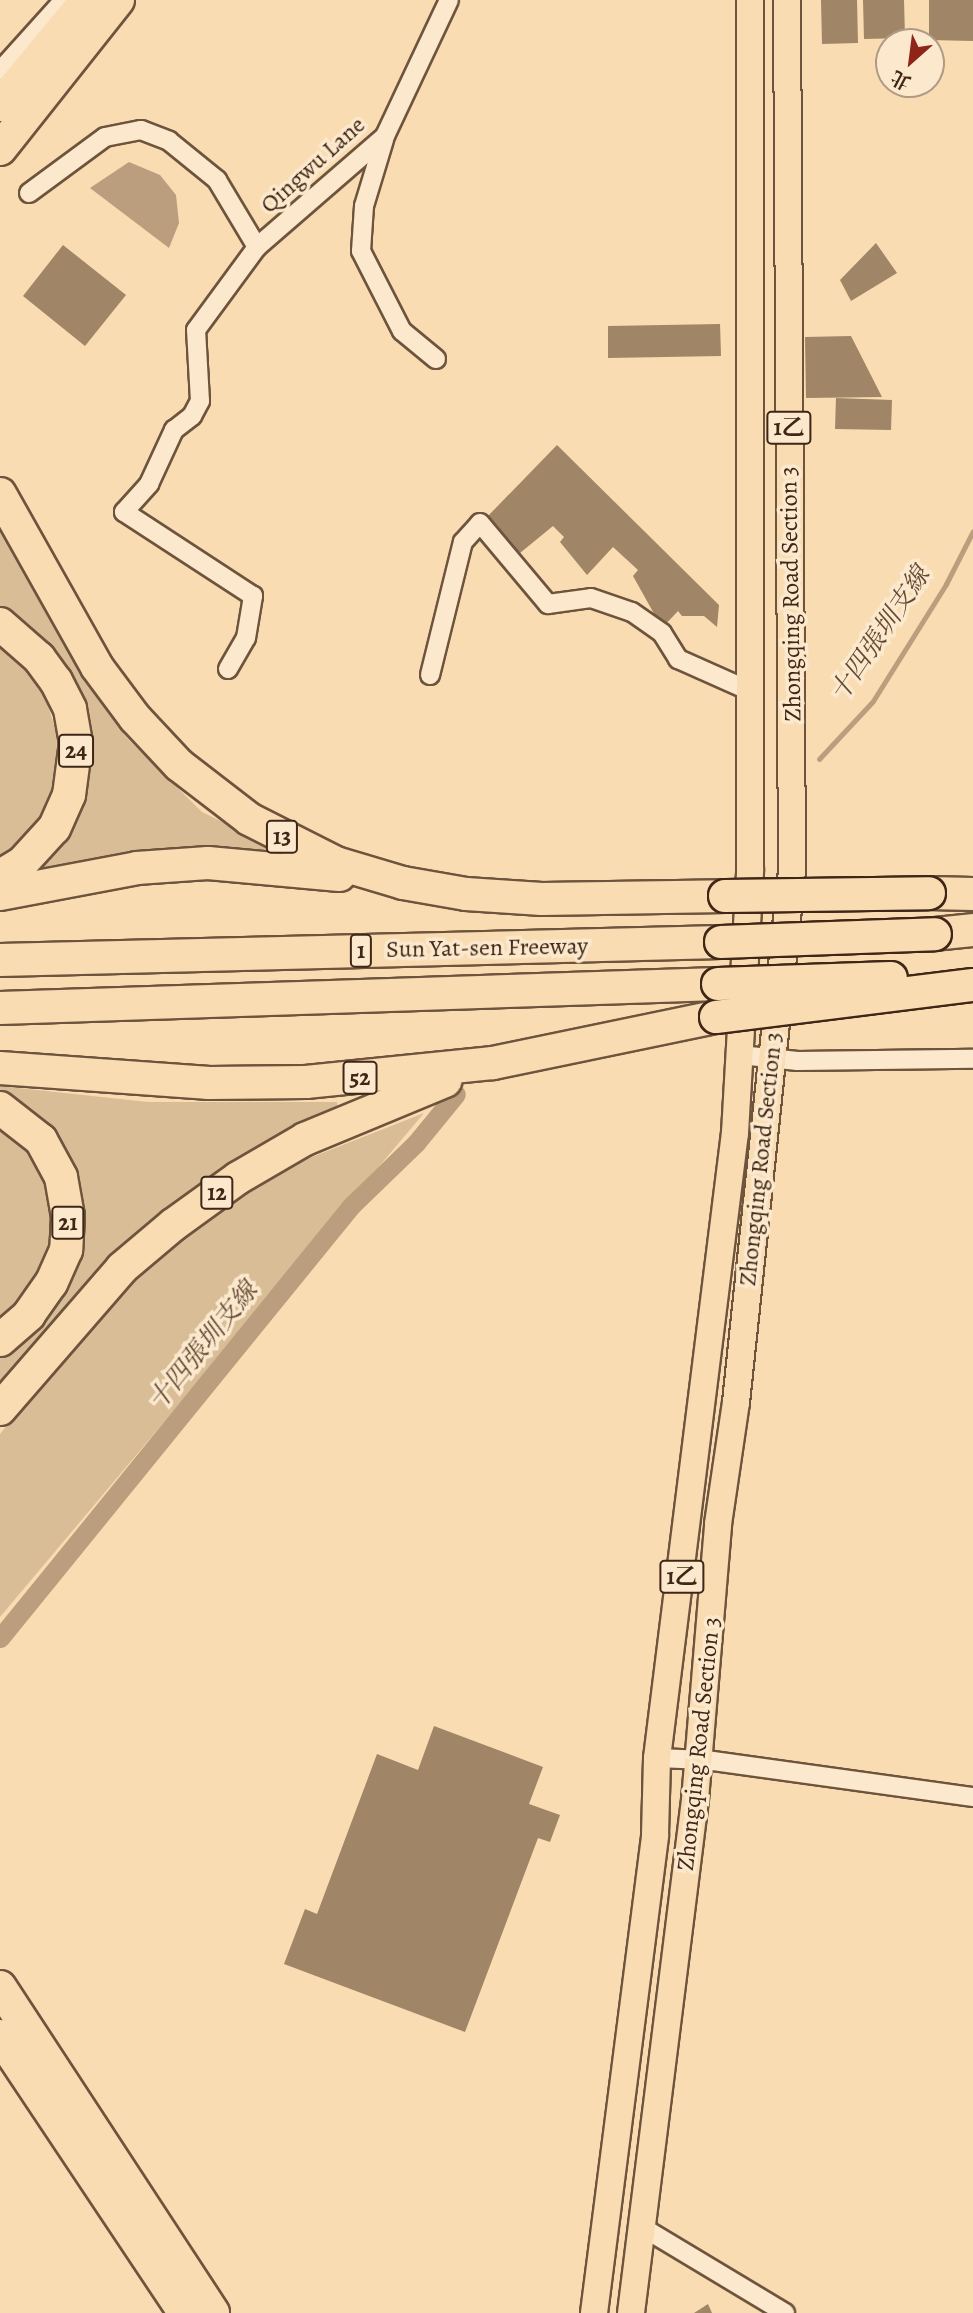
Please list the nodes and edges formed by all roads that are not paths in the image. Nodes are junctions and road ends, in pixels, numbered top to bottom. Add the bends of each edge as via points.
1 (64, 0) edge
2 (87, 0) edge
3 (118, 0) edge
4 (449, 0) edge
5 (750, 0) edge
6 (786, 0) edge
7 (0, 71) edge
8 (0, 105) edge
9 (385, 136) junction
10 (0, 149) edge
11 (29, 193) dead end
12 (257, 247) junction
13 (436, 359) dead end
14 (0, 494) edge
15 (0, 624) edge
16 (228, 669) dead end
17 (430, 675) dead end
18 (750, 691) junction
19 (0, 876) edge
20 (403, 883) junction
21 (0, 894) edge
22 (973, 894) edge
23 (973, 930) edge
24 (0, 960) edge
25 (973, 976) edge
26 (973, 985) edge
27 (0, 1008) edge
28 (740, 1055) junction
29 (772, 1059) junction
30 (973, 1059) edge
31 (493, 1063) junction
32 (0, 1068) edge
33 (0, 1108) edge
34 (0, 1340) edge
35 (6, 1399) edge
36 (657, 1758) junction
37 (698, 1763) junction
38 (973, 1797) edge
39 (0, 1987) edge
40 (0, 2035) edge
41 (642, 2227) junction
42 (185, 2313) edge
43 (213, 2313) edge
44 (594, 2313) edge
45 (631, 2313) edge
46 (785, 2313) edge

1 - 7 street
2 - 8 highway
3 - 10 highway
4 - 9 street, Qingwu Lane
5 - 18 main road, Zhongqing Road Section 3 / 1乙
6 - 29 main road, Zhongqing Road Section 3 / 1乙 via 793,857
9 - 12 street, Qingwu Lane
9 - 13 street via 364,206 361,251 402,331
11 - 12 street, Qingwu Lane via 105,138 141,130 169,141 217,180
12 - 16 street, Qingwu Lane via 196,330 201,401 192,416 174,430 149,484 124,512 253,596 246,638
14 - 20 highway, 13 via 97,667 179,765 249,819 298,846
15 - 19 highway, 24 via 39,658 56,681 70,709 76,742 69,795 54,828 22,863
17 - 18 street via 463,542 480,523 548,604 591,598 632,612 662,633 678,659
18 - 28 main road, Zhongqing Road Section 3 / 1乙 via 750,871
20 - 21 highway via 208,863 136,868
20 - 22 highway, 13, bridge via 466,894 542,899
23 - 24 highway, Sun Yat-sen Freeway / 1, bridge via 721,942
25 - 27 highway, Sun Yat-sen Freeway / 1, bridge
26 - 31 highway, 52, bridge via 716,1017
28 - 29 street
28 - 36 main road, Zhongqing Road Section 3 / 1乙 via 690,1522
29 - 30 street
29 - 37 main road, Zhongqing Road Section 3 / 1乙 via 736,1402 718,1524
31 - 32 highway, 52 via 320,1081 237,1083
31 - 35 highway, 12 via 370,1110 238,1178 122,1268
33 - 34 highway, 21 via 41,1140 61,1177 68,1216 66,1250 51,1283 29,1315
36 - 37 street
36 - 44 main road, Zhongqing Road Section 3 / 1乙 via 654,1835
37 - 38 street via 706,1760
37 - 41 main road, Zhongqing Road Section 3 / 1乙
39 - 43 highway
40 - 42 highway
41 - 45 main road, Zhongqing Road Section 3 / 1乙
41 - 46 street

